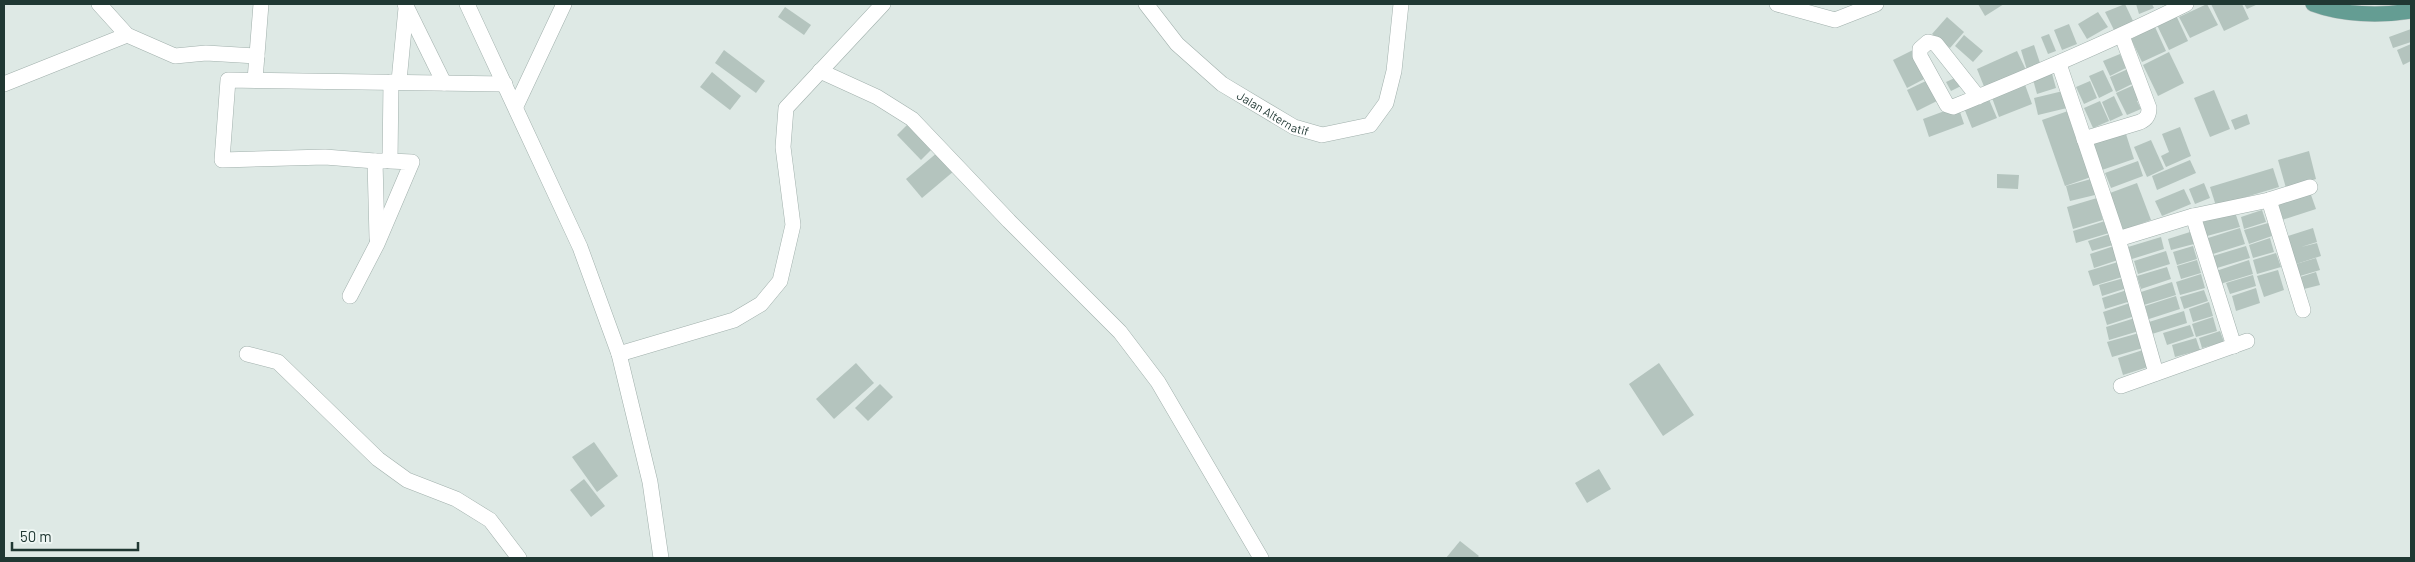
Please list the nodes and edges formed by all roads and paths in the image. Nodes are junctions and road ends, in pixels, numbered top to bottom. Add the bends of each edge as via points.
1 (99, 4) edge
2 (261, 4) edge
3 (468, 4) edge
4 (564, 4) edge
5 (883, 4) edge
6 (1146, 4) edge
7 (1401, 4) edge
8 (1777, 4) edge
9 (1876, 4) edge
10 (2186, 4) edge
11 (2313, 4) edge
12 (406, 5) edge
13 (2411, 11) edge
14 (127, 34) junction
15 (2122, 36) junction
16 (256, 56) junction
17 (2059, 64) junction
18 (820, 71) junction
19 (255, 80) junction
20 (395, 82) junction
21 (444, 83) junction
22 (4, 84) edge
23 (505, 84) junction
24 (1978, 97) dead end
25 (516, 106) junction
26 (2084, 140) junction
27 (383, 161) junction
28 (2310, 187) dead end
29 (2269, 200) junction
30 (2193, 216) junction
31 (2118, 239) junction
32 (377, 244) junction
33 (350, 296) dead end
34 (2303, 310) dead end
35 (247, 354) dead end
36 (619, 354) junction
37 (2156, 373) junction
38 (2122, 386) dead end
39 (519, 558) edge
40 (661, 558) edge
41 (1261, 558) edge

1 - 14 street
2 - 16 street
3 - 23 street
4 - 25 street
5 - 18 street
6 - 7 street, Jalan Alternatif via 1177,44 1222,84 1294,127 1322,135 1370,125 1386,103 1394,71
8 - 9 street via 1835,20
10 - 15 street
11 - 13 main road via 2362,13
12 - 20 street
12 - 21 street
14 - 16 street via 175,56
14 - 22 street
15 - 17 street
15 - 26 street via 2149,113 2140,122
16 - 19 street
17 - 24 street
17 - 26 street
18 - 36 street via 786,108 782,147 793,225 780,281 761,304 734,320
18 - 41 street via 877,97 912,119 1120,332 1158,382
19 - 20 street
19 - 27 street via 228,80 222,160 325,157
20 - 21 street
20 - 27 street
21 - 23 street
23 - 25 street
25 - 36 street via 580,247
26 - 31 street
27 - 32 street
27 - 32 street via 412,162
28 - 29 street
29 - 30 street
29 - 34 street
30 - 31 street
30 - 37 street via 2241,343
31 - 37 street
32 - 33 street
35 - 39 street via 278,362 378,459 407,480 456,499 490,520
36 - 40 street via 650,482
37 - 38 street

